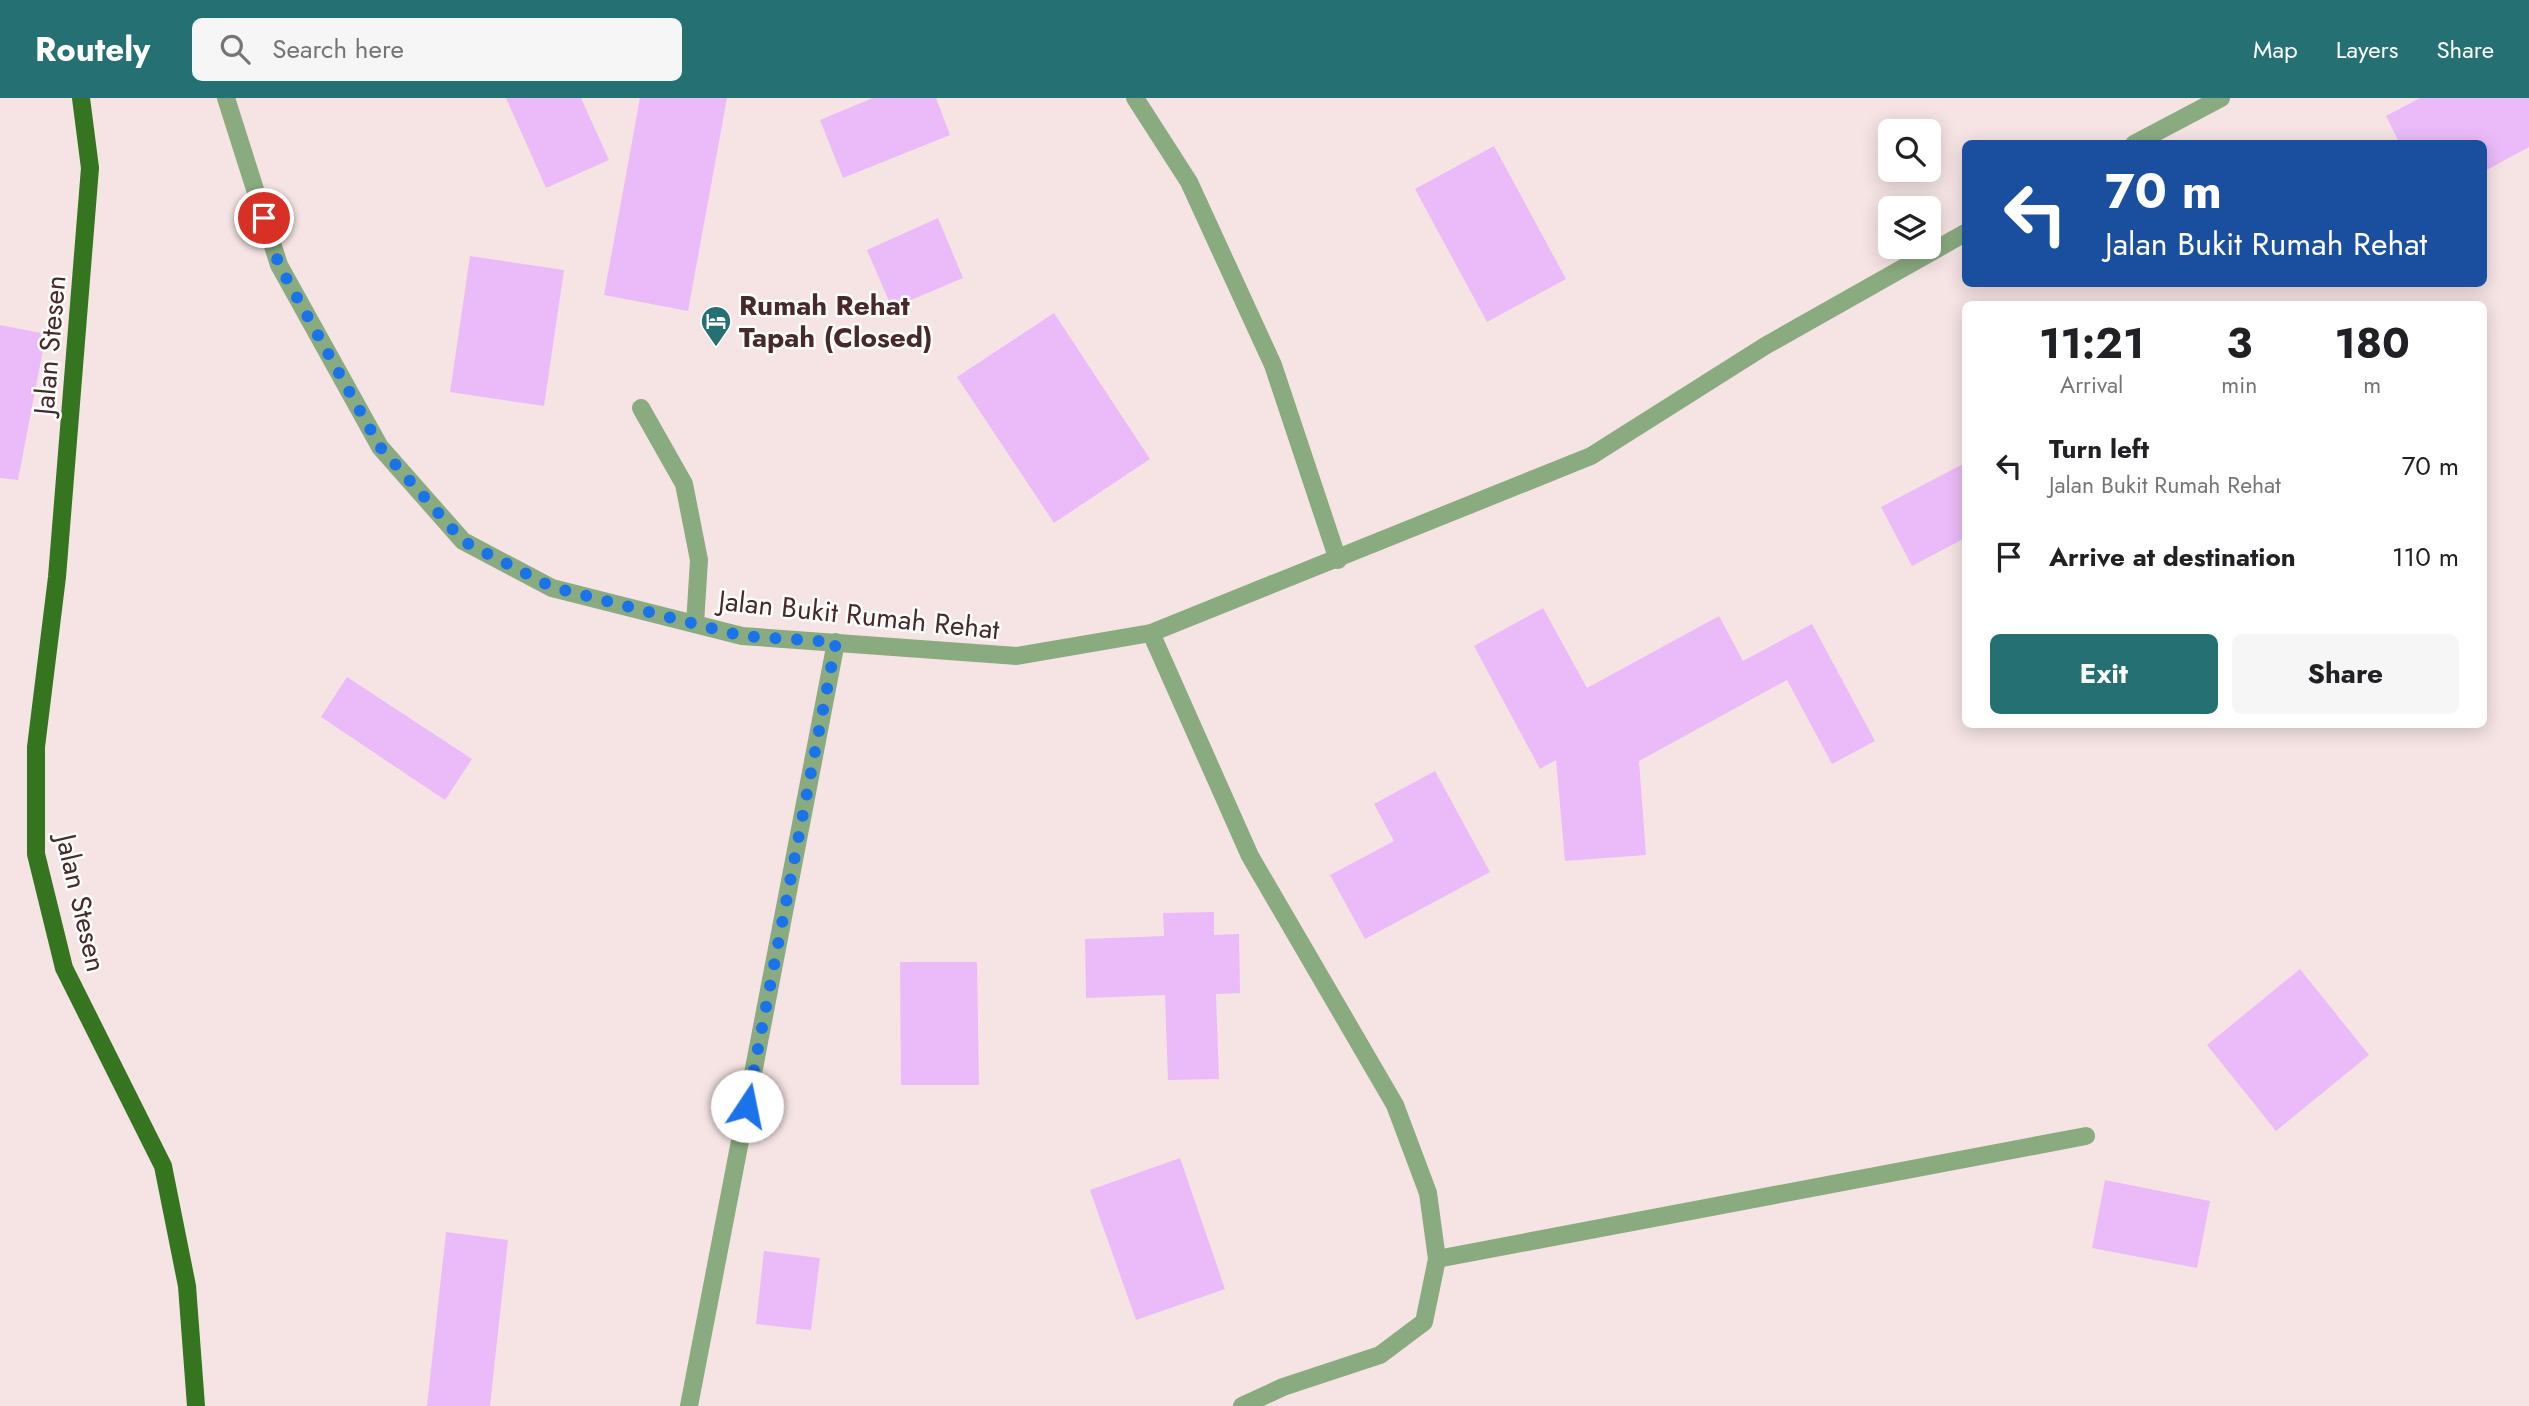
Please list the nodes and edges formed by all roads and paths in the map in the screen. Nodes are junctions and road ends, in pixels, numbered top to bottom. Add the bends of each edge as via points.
1 (81, 98) edge
2 (226, 98) edge
3 (1135, 98) edge
4 (2221, 98) edge
5 (2142, 140) edge
6 (1962, 235) edge
7 (641, 408) dead end
8 (1338, 560) junction
9 (695, 624) junction
10 (1151, 633) junction
11 (836, 642) junction
12 (2087, 1136) dead end
13 (1437, 1259) junction
14 (196, 1406) edge
15 (689, 1406) edge
16 (1242, 1406) edge

1 - 14 main road, Jalan Stesen via 90,168 57,577 36,747 36,854 64,968 163,1166 187,1286
2 - 9 lane, Jalan Bukit Rumah Rehat via 279,265 380,447 463,541 552,587
3 - 8 lane via 1189,182 1273,365
4 - 5 lane
6 - 8 lane, Jalan Bukit Rumah Rehat via 1765,346 1591,456
7 - 9 lane via 684,484 699,560
8 - 10 lane, Jalan Bukit Rumah Rehat
9 - 11 lane, Jalan Bukit Rumah Rehat via 742,636
10 - 11 lane, Jalan Bukit Rumah Rehat via 1017,656
10 - 13 lane via 1250,856 1395,1105 1428,1193
11 - 15 lane
12 - 13 lane
13 - 16 lane via 1424,1322 1380,1355 1283,1387

